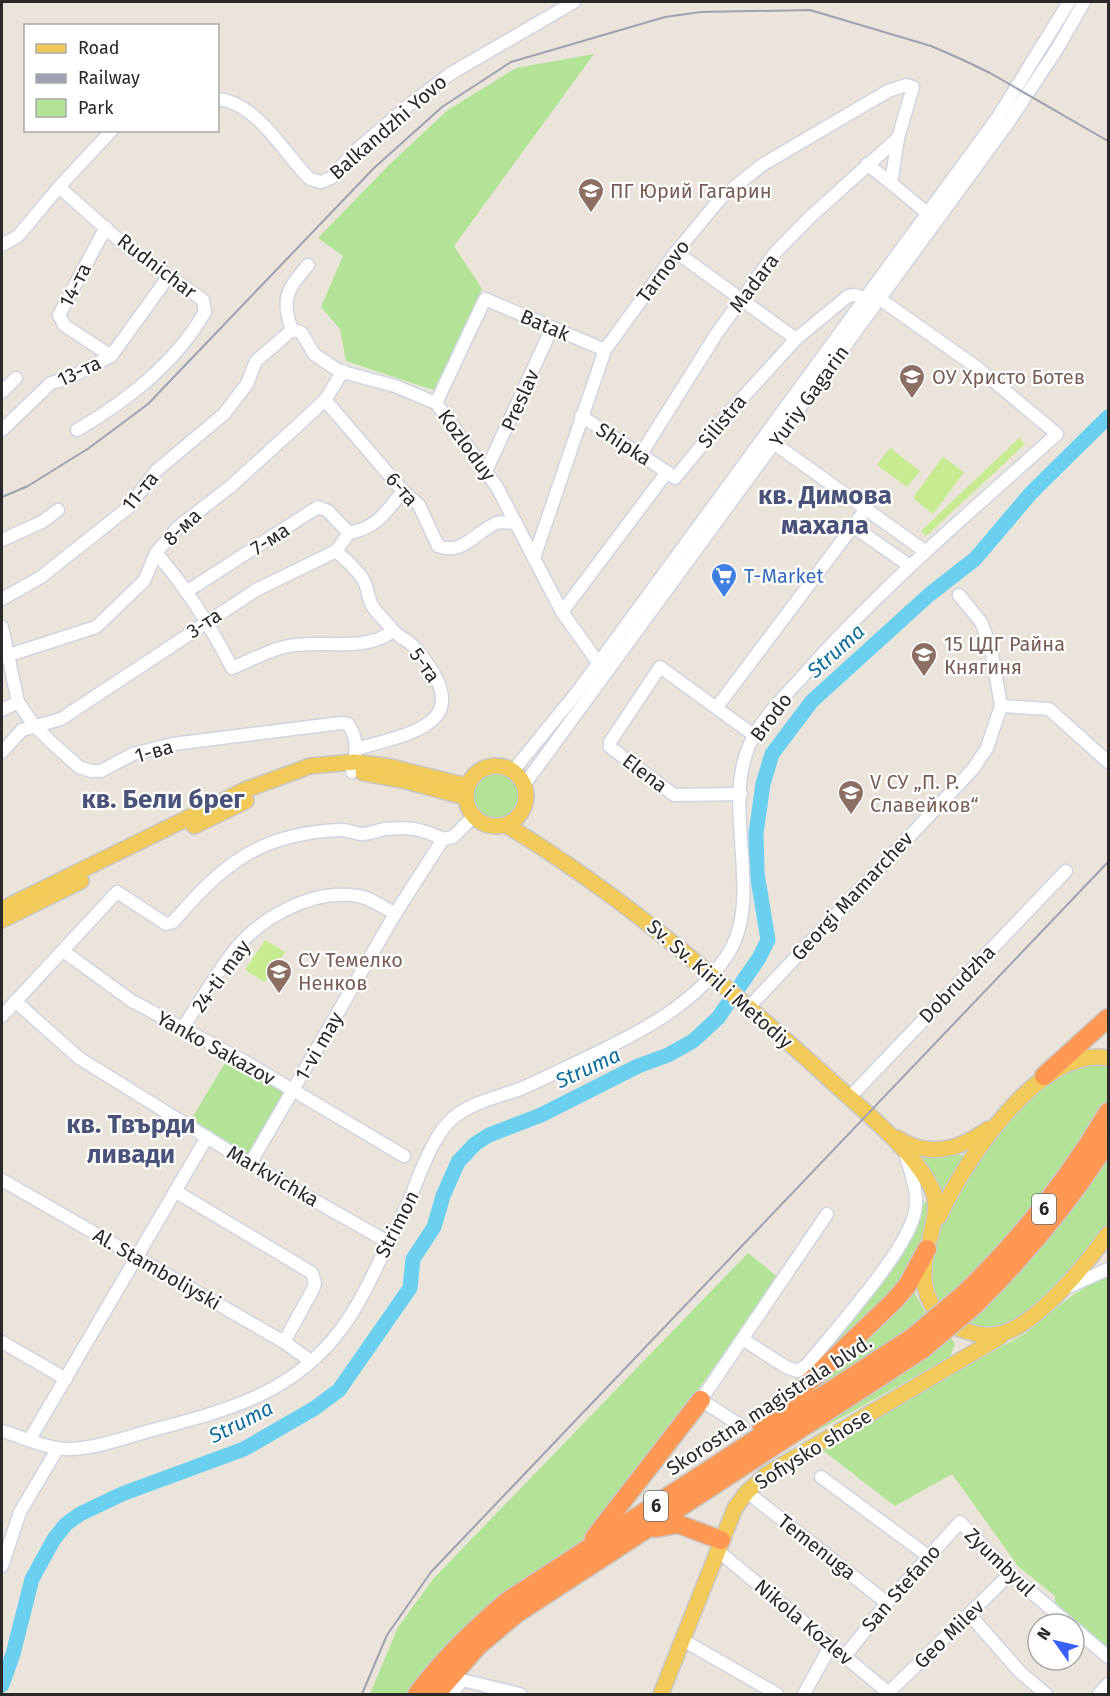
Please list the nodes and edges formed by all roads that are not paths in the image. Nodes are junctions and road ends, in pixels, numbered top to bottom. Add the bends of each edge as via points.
1 (574, 2) edge
2 (1069, 2) edge
3 (1084, 2) edge
4 (219, 99) edge
5 (110, 132) edge
6 (898, 138) junction
7 (867, 164) junction
8 (891, 183) junction
9 (59, 187) junction
10 (927, 213) junction
11 (106, 227) junction
12 (2, 245) edge
13 (676, 252) junction
14 (308, 265) dead end
15 (170, 276) junction
16 (865, 299) junction
17 (880, 299) junction
18 (743, 300) junction
19 (552, 328) junction
20 (292, 330) junction
21 (796, 339) junction
22 (605, 350) junction
23 (111, 356) junction
24 (343, 371) junction
25 (16, 378) dead end
26 (2, 392) edge
27 (325, 400) junction
28 (436, 403) junction
29 (581, 416) junction
30 (2, 430) edge
31 (77, 430) dead end
32 (769, 440) junction
33 (641, 454) junction
34 (486, 471) junction
35 (667, 472) junction
36 (403, 490) junction
37 (866, 509) junction
38 (58, 510) dead end
39 (516, 523) junction
40 (854, 527) junction
41 (349, 533) junction
42 (2, 540) edge
43 (336, 551) junction
44 (926, 552) junction
45 (156, 553) junction
46 (534, 558) junction
47 (910, 566) junction
48 (186, 592) junction
49 (958, 595) dead end
50 (2, 599) edge
51 (562, 612) junction
52 (207, 622) junction
53 (2, 627) edge
54 (393, 631) junction
55 (7, 661) edge
56 (599, 662) junction
57 (606, 674) junction
58 (18, 702) junction
59 (1001, 706) junction
60 (717, 707) junction
61 (2, 710) edge
62 (36, 728) junction
63 (755, 736) junction
64 (2, 752) edge
65 (354, 761) junction
66 (1108, 762) edge
67 (513, 771) junction
68 (524, 785) junction
69 (466, 792) junction
70 (741, 794) junction
71 (522, 812) junction
72 (473, 817) junction
73 (506, 825) junction
74 (442, 838) junction
75 (546, 848) junction
76 (1066, 871) dead end
77 (2, 909) edge
78 (395, 914) junction
79 (2, 920) edge
80 (63, 951) junction
81 (718, 972) junction
82 (15, 1001) junction
83 (746, 1004) junction
84 (2, 1016) edge
85 (1108, 1018) edge
86 (182, 1029) junction
87 (1108, 1058) edge
88 (1044, 1076) junction
89 (294, 1092) junction
90 (849, 1098) junction
91 (1108, 1112) edge
92 (1003, 1119) junction
93 (885, 1131) junction
94 (207, 1137) junction
95 (1108, 1141) edge
96 (905, 1152) junction
97 (405, 1156) dead end
98 (250, 1164) junction
99 (2, 1180) edge
100 (175, 1191) junction
101 (827, 1214) dead end
102 (1108, 1233) edge
103 (388, 1242) junction
104 (929, 1243) junction
105 (137, 1258) junction
106 (1108, 1269) edge
107 (1061, 1290) junction
108 (970, 1299) junction
109 (956, 1329) junction
110 (1008, 1332) junction
111 (744, 1340) junction
112 (2, 1342) edge
113 (284, 1342) junction
114 (918, 1343) junction
115 (311, 1361) junction
116 (945, 1368) junction
117 (66, 1379) junction
118 (701, 1400) junction
119 (743, 1427) dead end
120 (2, 1431) edge
121 (30, 1439) junction
122 (58, 1448) junction
123 (725, 1462) junction
124 (821, 1477) dead end
125 (747, 1492) junction
126 (960, 1522) joint
127 (627, 1542) junction
128 (719, 1545) junction
129 (576, 1556) junction
130 (928, 1556) junction
131 (2, 1566) edge
132 (1010, 1574) junction
133 (887, 1603) junction
134 (1055, 1612) edge
135 (970, 1615) junction
136 (1086, 1638) edge
137 (681, 1639) junction
138 (831, 1645) junction
139 (845, 1656) junction
140 (1108, 1657) edge
141 (1108, 1684) edge
142 (888, 1694) edge
143 (417, 1695) edge
144 (436, 1695) edge
145 (452, 1695) edge
146 (520, 1695) edge
147 (661, 1695) edge
148 (777, 1695) edge
149 (804, 1695) edge
150 (1046, 1695) edge
151 (1099, 1695) edge

1 - 4 street, Balkandzhi Yovo via 450,74 321,182 310,179 248,111 232,100
2 - 10 street, Yuriy Gagarin via 998,117
3 - 17 street, Yuriy Gagarin via 1008,123
5 - 9 street
6 - 7 street, Madara
6 - 8 street
6 - 13 street, Tarnovo via 913,87 906,85 888,91 762,165 721,198
7 - 8 street
7 - 18 street, Madara via 775,254
8 - 10 street
9 - 11 street, Rudnichar
9 - 12 street via 18,236
10 - 16 street, Yuriy Gagarin
11 - 15 street, Rudnichar
11 - 23 street, 14-та via 59,315 64,325
13 - 18 street
13 - 22 street, Tarnovo
14 - 20 street via 285,300
15 - 23 street, 13-та
15 - 31 street, Rudnichar via 203,300 205,312 197,327 134,392
16 - 21 street via 848,296
16 - 32 street, Yuriy Gagarin
17 - 32 street, Yuriy Gagarin
17 - 44 street, Brodo via 979,369 1057,434
18 - 21 street
18 - 33 street, Madara via 717,333
19 - 22 street, Batak
19 - 28 street, Batak via 485,299
19 - 34 street, Preslav
20 - 24 street, Kozloduy via 301,332 322,361
20 - 50 street, 11-та via 256,361 247,384 224,414 156,471 129,507 50,571
21 - 35 street, Silistra via 675,478
22 - 29 street, Tarnovo
23 - 30 street, 13-та via 51,384
24 - 27 street, 8-ма
24 - 28 street, Kozloduy
25 - 26 street
27 - 36 street, 6-та
27 - 45 street, 8-ма via 231,486 177,528
28 - 34 street, Kozloduy
29 - 33 street, Shipka
29 - 46 street, Tarnovo
32 - 37 street
32 - 56 street, Yuriy Gagarin
32 - 57 street, Yuriy Gagarin
33 - 35 street, Shipka
34 - 39 street, Kozloduy
35 - 51 street, Silistra
36 - 39 street, 6-та via 418,505 438,546 448,550 462,546 499,522
36 - 41 street via 367,530
37 - 40 street
37 - 44 street
38 - 42 street via 42,522
39 - 46 street, Kozloduy
40 - 47 street
40 - 60 street
41 - 43 street, 3-та
41 - 48 street, 7-ма via 328,511 318,507
43 - 52 street, 3-та via 256,590
43 - 54 street, 5-та via 363,579 373,607
44 - 47 street, Brodo
45 - 48 street
45 - 55 street, 8-ма via 144,581 96,627
46 - 51 street, Kozloduy
47 - 63 street, Brodo via 816,662
48 - 52 street
49 - 59 street, Georgi Mamarchev via 981,622 991,648
51 - 56 street, Kozloduy
52 - 54 street via 232,668 283,647 359,643 382,639
52 - 62 street, 3-та via 95,698 61,719
53 - 55 street, 1-ва
54 - 65 street, 5-та via 414,646 429,666 442,691 442,709 416,732
55 - 58 street, 1-ва
56 - 57 street, Kozloduy
56 - 67 street, Yuriy Gagarin
57 - 68 street, Yuriy Gagarin
58 - 61 street
58 - 62 street, 1-ва
59 - 66 street via 1048,709
59 - 83 street, Georgi Mamarchev via 987,748 973,770
60 - 63 street
60 - 70 street, Elena via 660,667 616,728 610,747 674,795
62 - 64 street, 3-та via 22,730
62 - 65 street, 1-ва via 70,759 90,771 101,771 146,750 173,744 326,724 348,724 354,734
63 - 70 street, Brodo via 743,764
65 - 69 main road via 406,781
65 - 77 main road via 310,766 245,790
65 - 79 main road via 255,796
67 - 68 main road
67 - 69 main road via 497,766 486,768 472,777
68 - 71 main road via 526,802
69 - 72 main road
70 - 81 street, Brodo via 741,924
71 - 73 main road
71 - 75 main road, Sv. Sv. Kiril i Metodiy
72 - 73 main road via 487,825
72 - 74 street, 1-vi may via 453,837
73 - 75 main road, Sv. Sv. Kiril i Metodiy
74 - 78 street, 1-vi may
74 - 80 street via 421,828 362,834 343,829 272,840 235,861 202,888 173,922 160,922 117,892
75 - 81 main road, Sv. Sv. Kiril i Metodiy
76 - 90 street, Dobrudzha
78 - 86 street, 24-ti may via 373,901 343,895 304,902 274,917 231,955
78 - 89 street, 1-vi may
80 - 82 street
80 - 86 street, Yanko Sakazov via 132,1001
81 - 83 main road, Sv. Sv. Kiril i Metodiy
81 - 103 street, Strimon via 681,1005 634,1035 453,1118 439,1134
82 - 84 street
82 - 94 street, Markvichka via 79,1058
83 - 90 main road, Sv. Sv. Kiril i Metodiy
85 - 88 highway
86 - 89 street, Yanko Sakazov
87 - 88 main road via 1080,1057
88 - 92 main road
89 - 97 street, Yanko Sakazov
89 - 98 street, 1-vi may
90 - 93 main road, Sv. Sv. Kiril i Metodiy
91 - 108 highway, Skorostna magistrala blvd. / 6 via 1048,1204
92 - 93 main road, Sv. Sv. Kiril i Metodiy via 952,1149 913,1147
92 - 104 main road via 973,1155 947,1198
93 - 96 main road, Sv. Sv. Kiril i Metodiy
94 - 98 street, Markvichka
94 - 100 street
95 - 108 highway, Skorostna magistrala blvd. / 6 via 1060,1212 1019,1261
96 - 104 main road, Sv. Sv. Kiril i Metodiy via 936,1198
96 - 111 street via 916,1193 915,1213 901,1244 808,1364 798,1371 786,1367
98 - 103 street, Markvichka
99 - 105 street, Al. Stamboliyski
100 - 105 street
100 - 113 street via 312,1274 313,1289
101 - 111 street
102 - 107 main road, Sofiysko shose
103 - 115 street, Strimon via 341,1329
104 - 109 main road via 923,1281 927,1297 937,1313
104 - 123 highway via 907,1286 894,1301
105 - 113 street, Al. Stamboliyski
105 - 117 street
106 - 107 street
107 - 110 main road, Sofiysko shose
108 - 114 highway, Skorostna magistrala blvd. / 6, bridge
109 - 110 main road via 980,1335
109 - 116 main road, Sofiysko shose via 960,1351
110 - 116 main road, Sofiysko shose
111 - 118 street
112 - 117 street
113 - 115 street, Al. Stamboliyski
114 - 123 highway, Skorostna magistrala blvd. / 6
114 - 127 highway, Skorostna magistrala blvd. / 6
115 - 122 street, Strimon via 281,1385 244,1404 93,1446
116 - 125 main road, Sofiysko shose via 767,1474
117 - 121 street
118 - 119 street
118 - 129 highway via 605,1526
120 - 121 street
121 - 122 street
122 - 131 street via 20,1512
123 - 129 highway, Skorostna magistrala blvd. / 6
124 - 130 street
125 - 128 main road, Sofiysko shose via 735,1508
125 - 133 street, Temenuga
126 - 130 street, San Stefano
126 - 132 street, Zyumbyul
127 - 128 highway via 673,1523
127 - 144 highway, Skorostna magistrala blvd. / 6 via 516,1614 478,1646
128 - 137 main road, Sofiysko shose
128 - 138 street, Nikola Kozlev
129 - 143 highway, Skorostna magistrala blvd. / 6 via 506,1602 468,1635
130 - 133 street, San Stefano
132 - 134 street, Zyumbyul
132 - 135 street, Geo Milev
133 - 139 street, San Stefano
135 - 142 street, Geo Milev
135 - 150 street via 1020,1672
136 - 140 street
137 - 147 main road, Sofiysko shose
137 - 148 street
138 - 139 street, Nikola Kozlev
138 - 149 street
139 - 142 street, Nikola Kozlev
141 - 151 street
145 - 146 street via 462,1680

